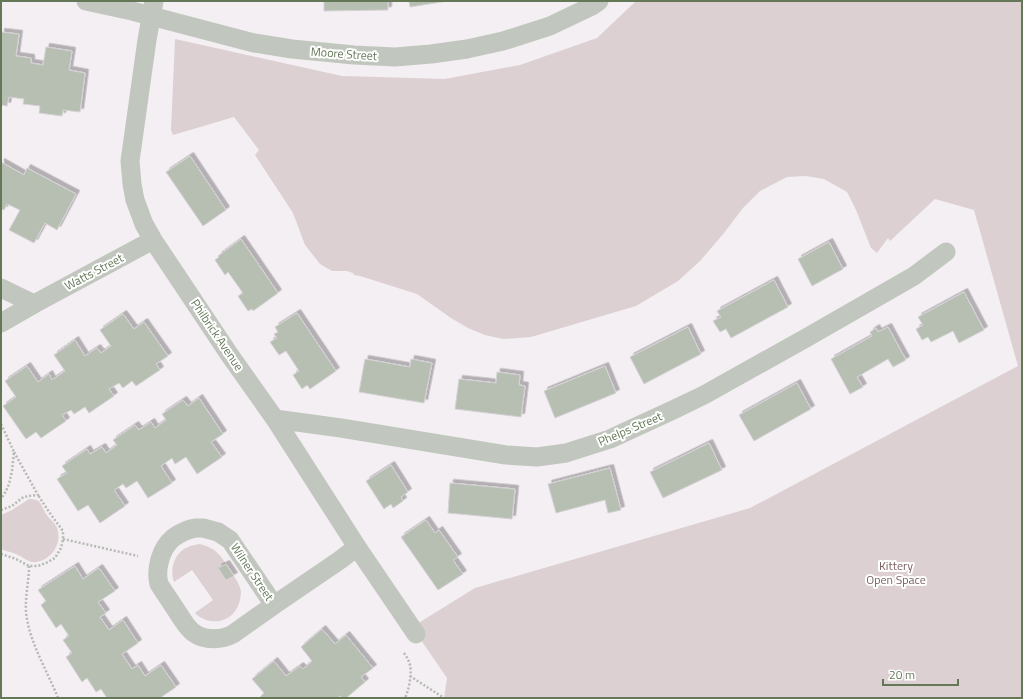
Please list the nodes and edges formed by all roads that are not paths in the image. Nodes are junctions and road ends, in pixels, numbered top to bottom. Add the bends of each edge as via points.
1 (86, 1) edge
2 (599, 1) edge
3 (153, 8) edge
4 (153, 240) junction
5 (946, 252) dead end
6 (1, 288) edge
7 (34, 304) junction
8 (1, 324) edge
9 (275, 419) junction
10 (357, 547) junction
11 (274, 605) junction
12 (416, 634) dead end

1 - 3 street, Moore Street via 127,10
2 - 3 street, Moore Street via 550,26 503,41 467,49 395,57 292,49 254,43
3 - 4 street, Philbrick Avenue via 130,161 135,200
4 - 7 street, Watts Street
4 - 9 street, Philbrick Avenue
5 - 9 street, Phelps Street via 914,276 704,395 610,439 566,453 537,457 506,455
6 - 7 street
7 - 8 street, Watts Street
9 - 10 street, Philbrick Avenue
10 - 11 street, Wilner Street
10 - 12 street, Philbrick Avenue
11 - 11 street, Wilner Street via 229,636 215,639 197,635 189,629 159,584 157,573 168,543 185,531 196,528 218,532 230,540

